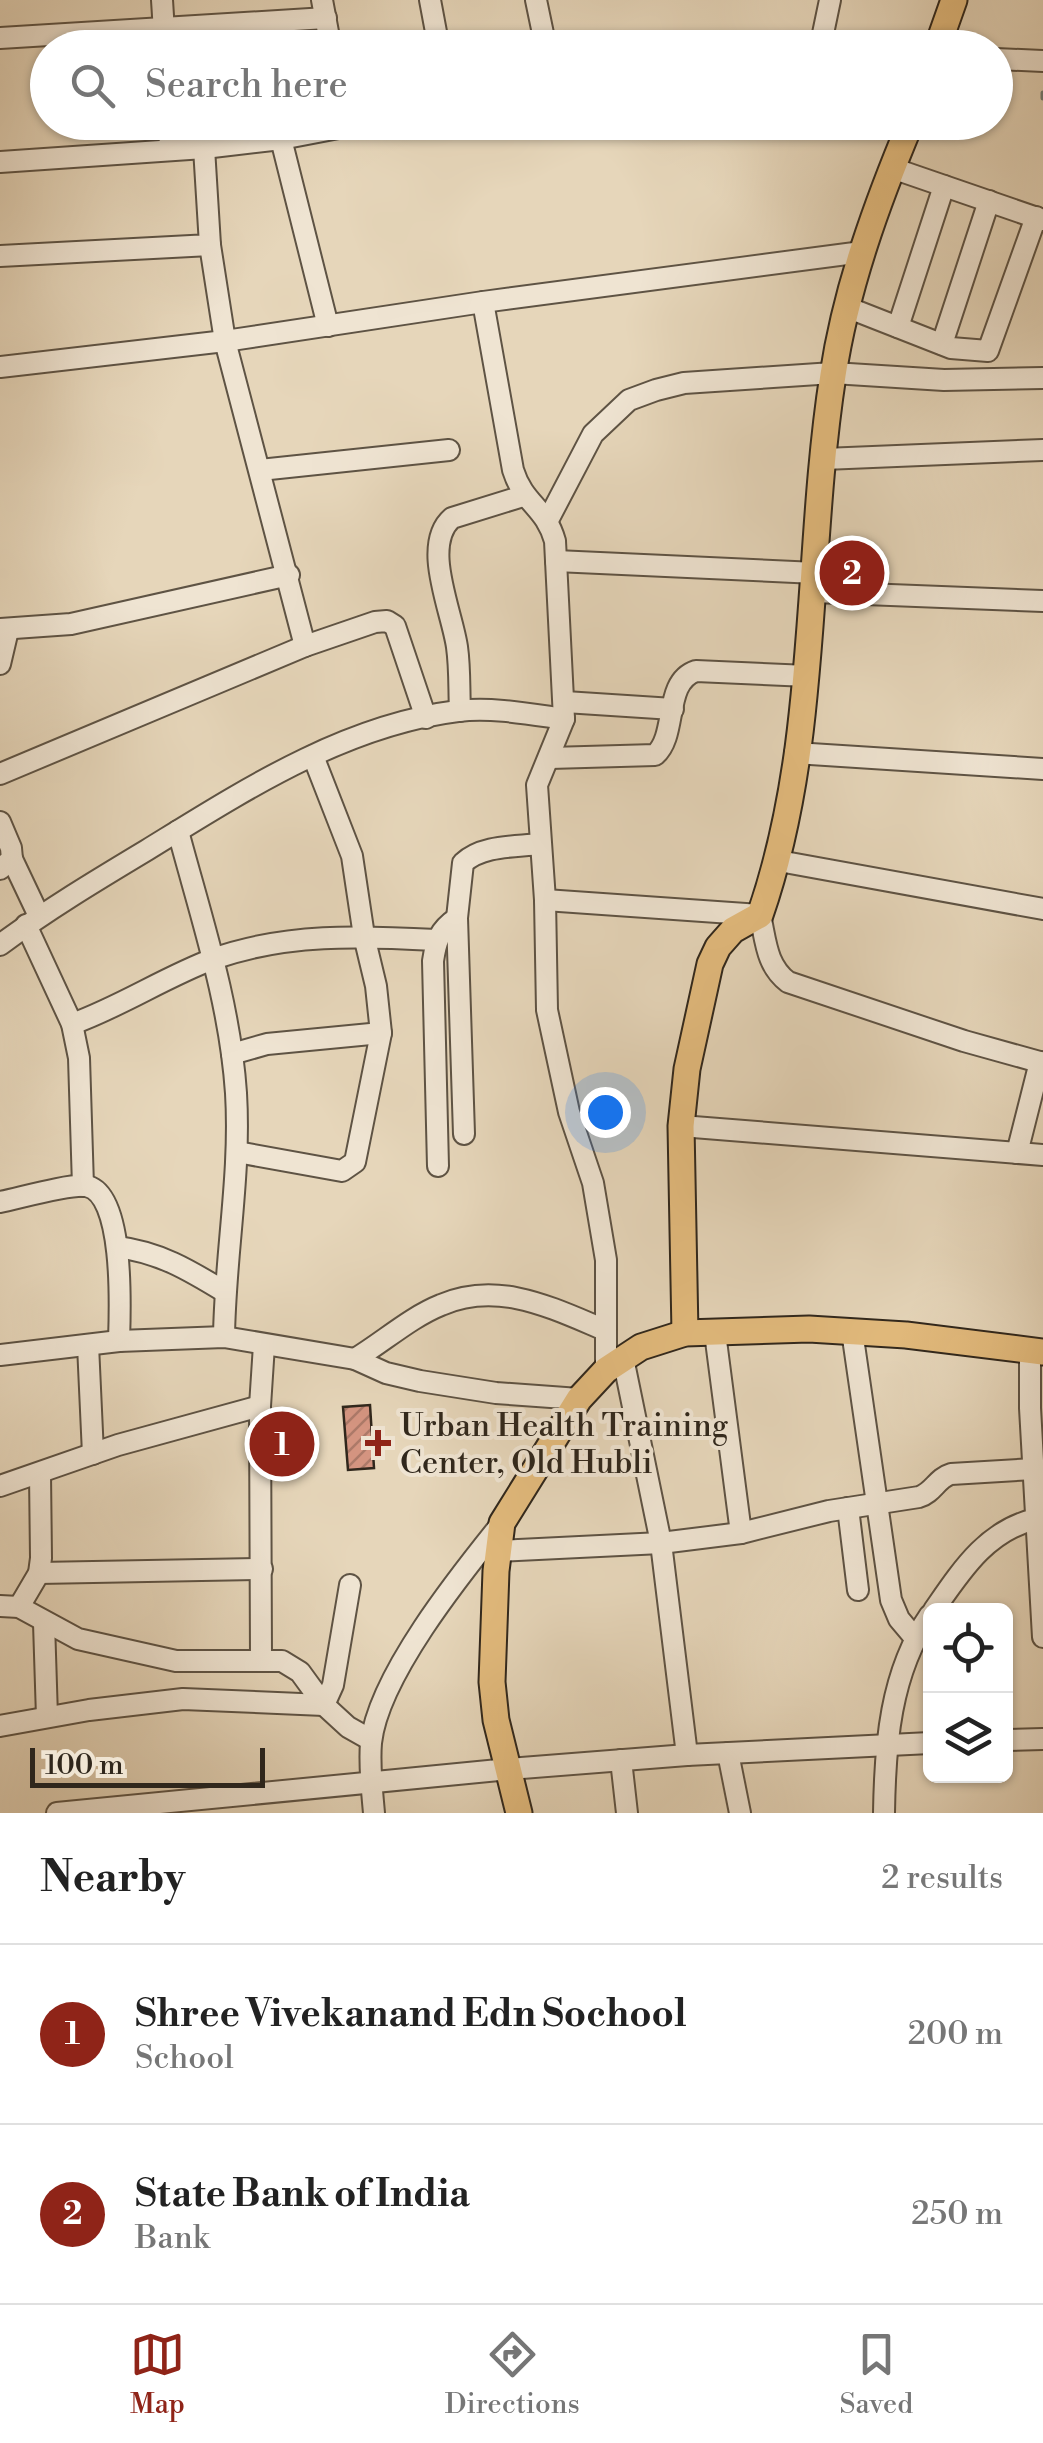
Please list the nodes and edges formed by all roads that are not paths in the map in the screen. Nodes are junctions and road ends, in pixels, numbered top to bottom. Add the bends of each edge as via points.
1 (162, 0) edge
2 (430, 0) edge
3 (536, 0) edge
4 (830, 0) edge
5 (954, 0) edge
6 (324, 9) edge
7 (164, 30) edge
8 (205, 30) edge
9 (436, 30) edge
10 (542, 30) edge
11 (824, 30) edge
12 (943, 30) edge
13 (0, 38) edge
14 (30, 38) edge
15 (1013, 61) edge
16 (1043, 62) edge
17 (169, 140) edge
18 (273, 140) edge
19 (282, 140) edge
20 (904, 140) edge
21 (204, 148) junction
22 (170, 150) junction
23 (1, 168) edge
24 (892, 168) junction
25 (944, 186) junction
26 (989, 201) junction
27 (1040, 218) edge
28 (210, 245) junction
29 (862, 252) junction
30 (0, 256) edge
31 (483, 302) junction
32 (848, 308) junction
33 (328, 326) junction
34 (898, 327) junction
35 (225, 341) junction
36 (946, 346) junction
37 (0, 367) edge
38 (833, 373) junction
39 (1043, 378) edge
40 (944, 380) junction
41 (449, 450) dead end
42 (1043, 450) edge
43 (824, 459) junction
44 (260, 470) junction
45 (523, 496) junction
46 (548, 520) junction
47 (556, 561) junction
48 (289, 575) junction
49 (815, 582) junction
50 (1043, 601) edge
51 (4, 630) edge
52 (305, 646) junction
53 (0, 664) edge
54 (808, 676) junction
55 (460, 710) junction
56 (673, 710) junction
57 (564, 711) junction
58 (426, 718) junction
59 (795, 753) junction
60 (312, 756) junction
61 (550, 758) junction
62 (1043, 769) edge
63 (0, 774) edge
64 (0, 822) edge
65 (178, 831) junction
66 (540, 844) junction
67 (779, 861) junction
68 (6, 864) edge
69 (545, 900) junction
70 (1043, 909) edge
71 (760, 915) junction
72 (457, 918) junction
73 (33, 921) junction
74 (364, 936) junction
75 (436, 940) junction
76 (0, 945) edge
77 (213, 959) junction
78 (72, 1024) junction
79 (380, 1034) junction
80 (232, 1054) junction
81 (1042, 1063) edge
82 (681, 1126) junction
83 (464, 1134) dead end
84 (237, 1152) junction
85 (1017, 1153) junction
86 (1043, 1155) edge
87 (438, 1166) dead end
88 (83, 1186) junction
89 (0, 1202) edge
90 (118, 1247) junction
91 (224, 1292) junction
92 (605, 1330) junction
93 (852, 1332) junction
94 (715, 1333) junction
95 (684, 1334) junction
96 (224, 1337) junction
97 (119, 1341) junction
98 (88, 1345) junction
99 (264, 1345) junction
100 (1036, 1352) edge
101 (0, 1354) edge
102 (355, 1359) junction
103 (614, 1364) junction
104 (579, 1398) junction
105 (260, 1406) junction
106 (93, 1454) junction
107 (1034, 1469) junction
108 (40, 1474) junction
109 (0, 1486) edge
110 (1039, 1495) edge
111 (876, 1504) junction
112 (848, 1508) junction
113 (1036, 1519) junction
114 (502, 1524) junction
115 (742, 1533) junction
116 (662, 1543) junction
117 (498, 1552) junction
118 (1041, 1566) edge
119 (262, 1568) junction
120 (39, 1573) junction
121 (350, 1585) dead end
122 (858, 1590) dead end
123 (940, 1603) edge
124 (10, 1606) edge
125 (44, 1623) junction
126 (923, 1626) edge
127 (1043, 1633) edge
128 (915, 1638) junction
129 (260, 1658) junction
130 (324, 1704) junction
131 (47, 1717) junction
132 (0, 1726) edge
133 (1043, 1739) edge
134 (371, 1740) junction
135 (1013, 1740) edge
136 (923, 1743) edge
137 (886, 1745) junction
138 (728, 1753) junction
139 (687, 1755) junction
140 (622, 1760) junction
141 (509, 1769) junction
142 (371, 1781) junction
143 (57, 1813) edge
144 (374, 1813) edge
145 (519, 1813) edge
146 (627, 1813) edge
147 (740, 1813) edge
148 (884, 1813) edge

1 - 7 street
2 - 9 street
3 - 10 street
4 - 11 street
5 - 12 main road
6 - 8 street
13 - 14 street
15 - 16 street
17 - 22 street
18 - 21 street
19 - 33 street
20 - 24 main road
21 - 22 street
21 - 28 street
22 - 23 street
24 - 25 street
24 - 29 main road
25 - 26 street
25 - 34 street
26 - 27 street
26 - 36 street
27 - 36 street via 992,346 980,353
28 - 30 street
28 - 35 street
29 - 31 street
29 - 32 main road
31 - 33 street
31 - 45 street
32 - 34 street
32 - 38 main road
33 - 35 street
34 - 36 street
35 - 37 street
35 - 44 street
36 - 40 street
38 - 40 street
38 - 43 main road
38 - 46 street via 684,384 630,400 593,434
39 - 40 street
41 - 44 street
42 - 43 street
43 - 49 main road
44 - 48 street
45 - 46 street
45 - 55 street via 452,518 438,538
46 - 47 street
47 - 49 street
47 - 57 street
48 - 51 street via 72,624
48 - 52 street
49 - 50 street
49 - 54 main road
51 - 53 street
52 - 58 street via 387,621 395,626
52 - 63 street
54 - 56 street via 696,671 679,684
54 - 59 main road
55 - 57 street
55 - 58 street
56 - 57 street
56 - 61 street via 655,755
57 - 61 street
58 - 60 street via 376,729
59 - 62 street
59 - 67 main road
60 - 65 street
60 - 74 street via 352,856
61 - 66 street via 538,786
64 - 68 street via 11,848
65 - 73 street
65 - 77 street
66 - 69 street
66 - 72 street via 472,855 463,863
67 - 70 street
67 - 71 main road
68 - 73 street
69 - 71 street
69 - 92 street via 547,1010 606,1260
71 - 81 street via 770,960 788,982
71 - 82 main road via 733,930 710,964
72 - 75 street
72 - 83 street
73 - 76 street
73 - 78 street
74 - 75 street
74 - 77 street via 278,940
74 - 79 street
75 - 87 street
77 - 78 street
77 - 80 street
78 - 88 street
79 - 80 street via 267,1044
79 - 84 street via 350,1168 320,1169
80 - 84 street
81 - 85 street
82 - 85 street
82 - 95 main road
84 - 91 street
85 - 86 street
88 - 89 street
88 - 90 street via 103,1201
90 - 91 street via 173,1260
90 - 97 street
91 - 96 street
92 - 102 street via 507,1294 471,1296 439,1305
92 - 103 street
93 - 94 main road
93 - 100 main road
93 - 111 street
94 - 95 main road
94 - 115 street
95 - 103 main road
96 - 97 street
96 - 99 street
97 - 98 street
98 - 101 street
98 - 106 street
99 - 102 street
99 - 105 street
100 - 107 street
102 - 104 street via 420,1382
103 - 104 main road
103 - 116 street
104 - 114 main road
105 - 106 street
105 - 119 street
106 - 108 street
107 - 110 street
107 - 111 street via 951,1474 928,1494
108 - 109 street
108 - 120 street
110 - 113 street
111 - 112 street
111 - 128 street via 891,1600
112 - 115 street
112 - 122 street
113 - 118 street
113 - 123 street via 1016,1524 982,1548
114 - 117 main road
114 - 134 street via 412,1644
115 - 116 street
116 - 117 street
116 - 139 street
117 - 141 main road via 492,1682
118 - 127 street
119 - 120 street
119 - 129 street
120 - 124 street
121 - 130 street
124 - 125 street
125 - 129 street via 78,1639 176,1661
125 - 131 street
126 - 128 street
128 - 137 street
129 - 130 street via 282,1660 300,1672
130 - 131 street via 183,1700
130 - 134 street
131 - 132 street
133 - 135 street
134 - 142 street
136 - 137 street
137 - 138 street
137 - 148 street
138 - 139 street
138 - 147 street
139 - 140 street
140 - 141 street
140 - 146 street
141 - 142 street
141 - 145 main road
142 - 143 street
142 - 144 street

